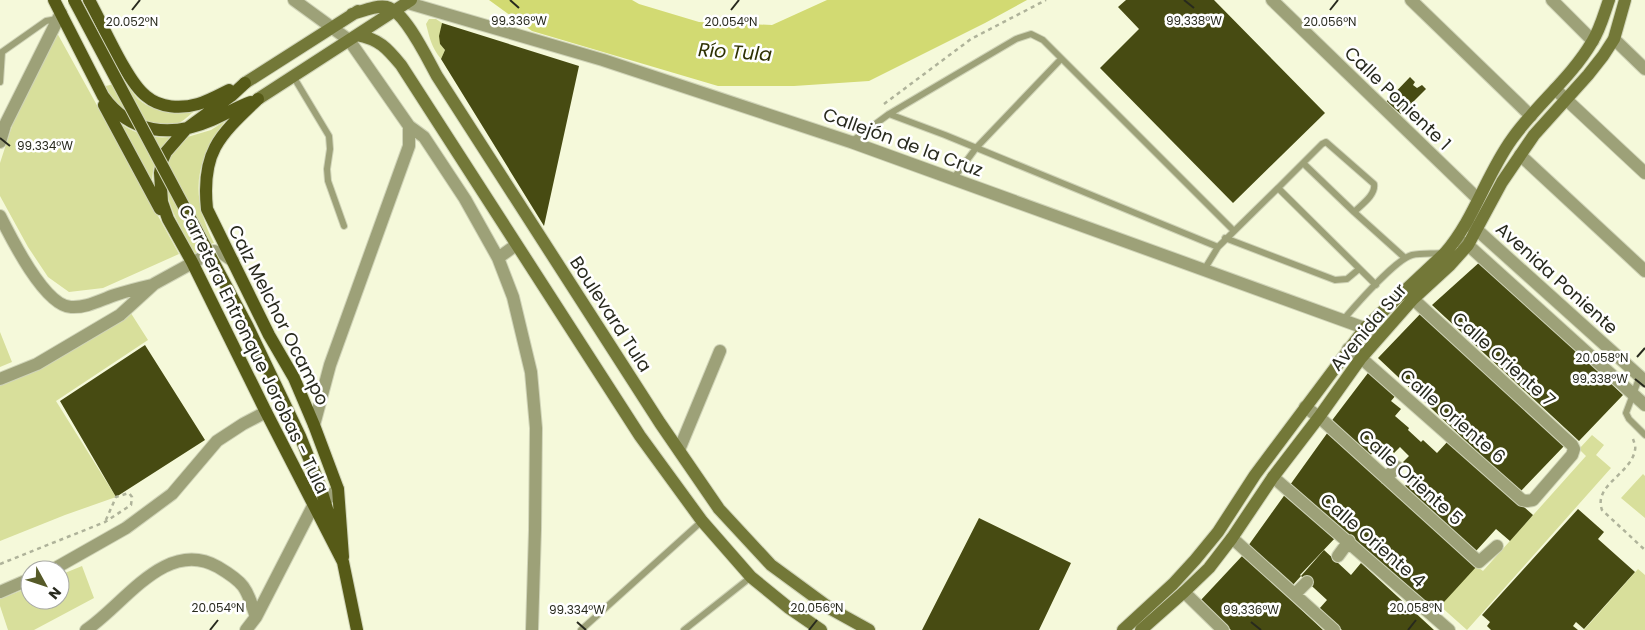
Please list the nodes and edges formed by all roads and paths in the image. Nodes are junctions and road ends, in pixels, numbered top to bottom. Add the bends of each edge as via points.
1 (54, 0) edge
2 (74, 0) edge
3 (90, 0) edge
4 (294, 0) edge
5 (1046, 0) edge
6 (1272, 0) edge
7 (1411, 0) edge
8 (1552, 0) edge
9 (1609, 0) edge
10 (1625, 0) edge
11 (409, 1) edge
12 (385, 4) edge
13 (59, 16) junction
14 (378, 22) junction
15 (332, 27) junction
16 (353, 38) junction
17 (1614, 39) junction
18 (1593, 41) junction
19 (1, 51) edge
20 (390, 51) junction
21 (1062, 59) junction
22 (123, 63) junction
23 (1645, 69) edge
24 (92, 72) junction
25 (293, 76) junction
26 (0, 82) edge
27 (245, 83) junction
28 (1555, 89) junction
29 (103, 96) junction
30 (258, 99) junction
31 (1566, 99) junction
32 (878, 109) dead end
33 (889, 114) junction
34 (1531, 116) junction
35 (2, 126) edge
36 (409, 126) junction
37 (186, 129) junction
38 (0, 142) edge
39 (852, 142) junction
40 (976, 148) junction
41 (1520, 155) junction
42 (1303, 164) junction
43 (1645, 172) edge
44 (953, 179) junction
45 (1278, 188) junction
46 (1478, 199) junction
47 (1354, 212) junction
48 (0, 216) edge
49 (168, 219) junction
50 (344, 226) dead end
51 (1471, 226) junction
52 (1233, 230) junction
53 (1225, 238) junction
54 (1462, 243) junction
55 (516, 245) junction
56 (1218, 247) junction
57 (1445, 253) junction
58 (498, 258) junction
59 (1405, 258) junction
60 (233, 261) junction
61 (192, 262) junction
62 (1359, 269) junction
63 (1204, 270) junction
64 (1645, 271) edge
65 (154, 284) junction
66 (1376, 285) junction
67 (1413, 299) junction
68 (1343, 320) junction
69 (1365, 328) junction
70 (1381, 334) junction
71 (1348, 349) junction
72 (720, 351) dead end
73 (1360, 358) junction
74 (1643, 378) edge
75 (0, 379) edge
76 (1633, 394) junction
77 (1645, 405) edge
78 (1305, 407) junction
79 (266, 412) junction
80 (1319, 417) junction
81 (1629, 419) junction
82 (314, 425) junction
83 (1645, 435) edge
84 (679, 450) junction
85 (1397, 466) dead end
86 (1273, 477) junction
87 (1386, 478) junction
88 (338, 489) junction
89 (1522, 500) joint
90 (325, 501) junction
91 (313, 506) junction
92 (105, 522) junction
93 (702, 522) junction
94 (1232, 538) junction
95 (1349, 541) junction
96 (1497, 546) dead end
97 (1645, 550) edge
98 (1338, 556) dead end
99 (70, 560) edge
100 (343, 562) junction
101 (0, 564) edge
102 (751, 577) junction
103 (1307, 582) dead end
104 (20, 583) edge
105 (0, 592) edge
106 (1184, 592) junction
107 (1295, 594) junction
108 (256, 617) junction
109 (86, 630) edge
110 (246, 630) edge
111 (357, 630) edge
112 (532, 630) edge
113 (581, 630) edge
114 (684, 630) edge
115 (821, 630) edge
116 (869, 630) edge
117 (1123, 630) edge
118 (1141, 630) edge
119 (1223, 630) edge
120 (1334, 630) edge
121 (1449, 630) edge

1 - 13 main road
2 - 90 main road, bridge via 247,325 300,436
3 - 22 main road
4 - 15 street
5 - 32 path via 971,40
6 - 46 street, Calle Poniente 1
7 - 34 street
8 - 18 street
9 - 18 main road, Avenida Sur
10 - 17 main road, Avenida Sur
11 - 12 main road
11 - 39 street, Callejón de la Cruz via 603,60
12 - 14 main road
12 - 15 main road via 352,14
12 - 84 main road, Boulevard Tula via 423,50
13 - 19 lane
13 - 24 main road
13 - 35 street
14 - 16 main road
14 - 20 main road
15 - 16 street
15 - 27 main road
16 - 20 main road via 370,38
16 - 25 main road
16 - 36 street
17 - 23 street
17 - 31 main road, Avenida Sur
18 - 28 main road, Avenida Sur
19 - 26 lane
20 - 55 main road
21 - 33 lane via 1043,40 1031,34 1016,39
21 - 40 lane
21 - 52 lane
22 - 24 main road via 118,75 112,79
22 - 27 main road via 140,92 156,103 170,106 198,104
24 - 29 main road
25 - 30 main road
25 - 50 lane via 329,136 328,181
27 - 37 main road, Carretera Entronque Jorobas - Tula
28 - 31 street
28 - 34 main road, Avenida Sur
29 - 37 main road via 120,116 145,128 157,131
29 - 49 main road via 103,104
30 - 37 main road
30 - 60 main road, Calz Melchor Ocampo via 221,136 205,177 207,209
31 - 41 main road, Avenida Sur
31 - 43 street
33 - 39 lane
33 - 40 lane
34 - 46 main road, Avenida Sur via 1491,171
35 - 38 street
36 - 58 street via 424,137 465,199
36 - 82 street via 409,146 330,365
37 - 49 main road, Carretera Entronque Jorobas - Tula via 162,161 160,188
39 - 44 street, Callejón de la Cruz
40 - 44 lane
40 - 56 lane
41 - 51 main road, Avenida Sur
41 - 64 street
42 - 45 lane
42 - 47 lane
42 - 47 lane via 1326,142 1374,184 1373,193
44 - 63 street, Callejón de la Cruz
45 - 52 lane
45 - 62 lane
46 - 51 main road, Avenida Sur
47 - 59 lane
48 - 65 street via 40,285 69,308 89,306
49 - 61 main road, Carretera Entronque Jorobas - Tula
51 - 54 main road, Avenida Sur
51 - 74 street, Avenida Poniente
52 - 53 lane
53 - 56 lane
53 - 62 lane via 1336,280 1346,279
54 - 57 main road, Avenida Sur
54 - 67 main road, Avenida Sur via 1450,265
54 - 76 street, Avenida Poniente
55 - 58 street
55 - 93 main road via 640,436
56 - 63 lane
57 - 59 lane
57 - 69 main road, Avenida Sur
58 - 112 street via 513,297 531,372 536,428
59 - 66 lane
60 - 61 street via 214,251
60 - 82 main road, Calz Melchor Ocampo via 294,378
61 - 65 street
61 - 79 main road, Carretera Entronque Jorobas - Tula
62 - 66 lane
63 - 68 street, Callejón de la Cruz
65 - 75 street via 120,315 37,364
66 - 68 lane
67 - 70 main road, Avenida Sur
67 - 89 street, Calle Oriente 7 via 1572,444 1572,455 1533,500
68 - 69 street, Callejón de la Cruz
69 - 70 street, Callejón de la Cruz
69 - 71 main road, Avenida Sur
70 - 73 main road, Avenida Sur
71 - 73 street, Calle Oriente 6
71 - 78 main road, Avenida Sur
72 - 84 street
73 - 80 main road, Avenida Sur
73 - 89 street, Calle Oriente 6
74 - 76 lane
76 - 77 street, Avenida Poniente
76 - 81 lane via 1626,413
78 - 80 street, Calle Oriente 5
78 - 117 main road, Avenida Sur via 1218,532 1173,584
79 - 91 main road, Carretera Entronque Jorobas - Tula
79 - 99 street via 217,441 172,494 126,528
80 - 86 main road, Avenida Sur
80 - 87 street, Calle Oriente 5
81 - 83 lane
81 - 97 path via 1636,449 1634,455 1602,494 1600,503 1602,510
82 - 88 main road, Calz Melchor Ocampo
84 - 116 main road, Boulevard Tula via 719,509 771,565 831,609
85 - 87 street
86 - 94 main road, Avenida Sur
86 - 95 street, Calle Oriente 4
87 - 96 street, Calle Oriente 5 via 1479,562
88 - 90 street
88 - 100 main road, Calz Melchor Ocampo
90 - 91 street
90 - 100 main road
91 - 100 main road, Carretera Entronque Jorobas - Tula
91 - 108 street
92 - 92 path via 131,505 129,494 116,497
92 - 101 path
93 - 102 main road
93 - 113 lane
94 - 106 main road, Avenida Sur via 1209,568
94 - 107 street
95 - 98 street
95 - 121 street, Calle Oriente 4
100 - 111 main road, Carretera Entronque Jorobas - Tula
102 - 114 lane
102 - 115 main road
103 - 107 street
104 - 105 street
106 - 118 main road, Avenida Sur
106 - 119 street
107 - 120 street
108 - 109 street via 246,589 232,575 206,560 188,559 162,567
108 - 110 street

